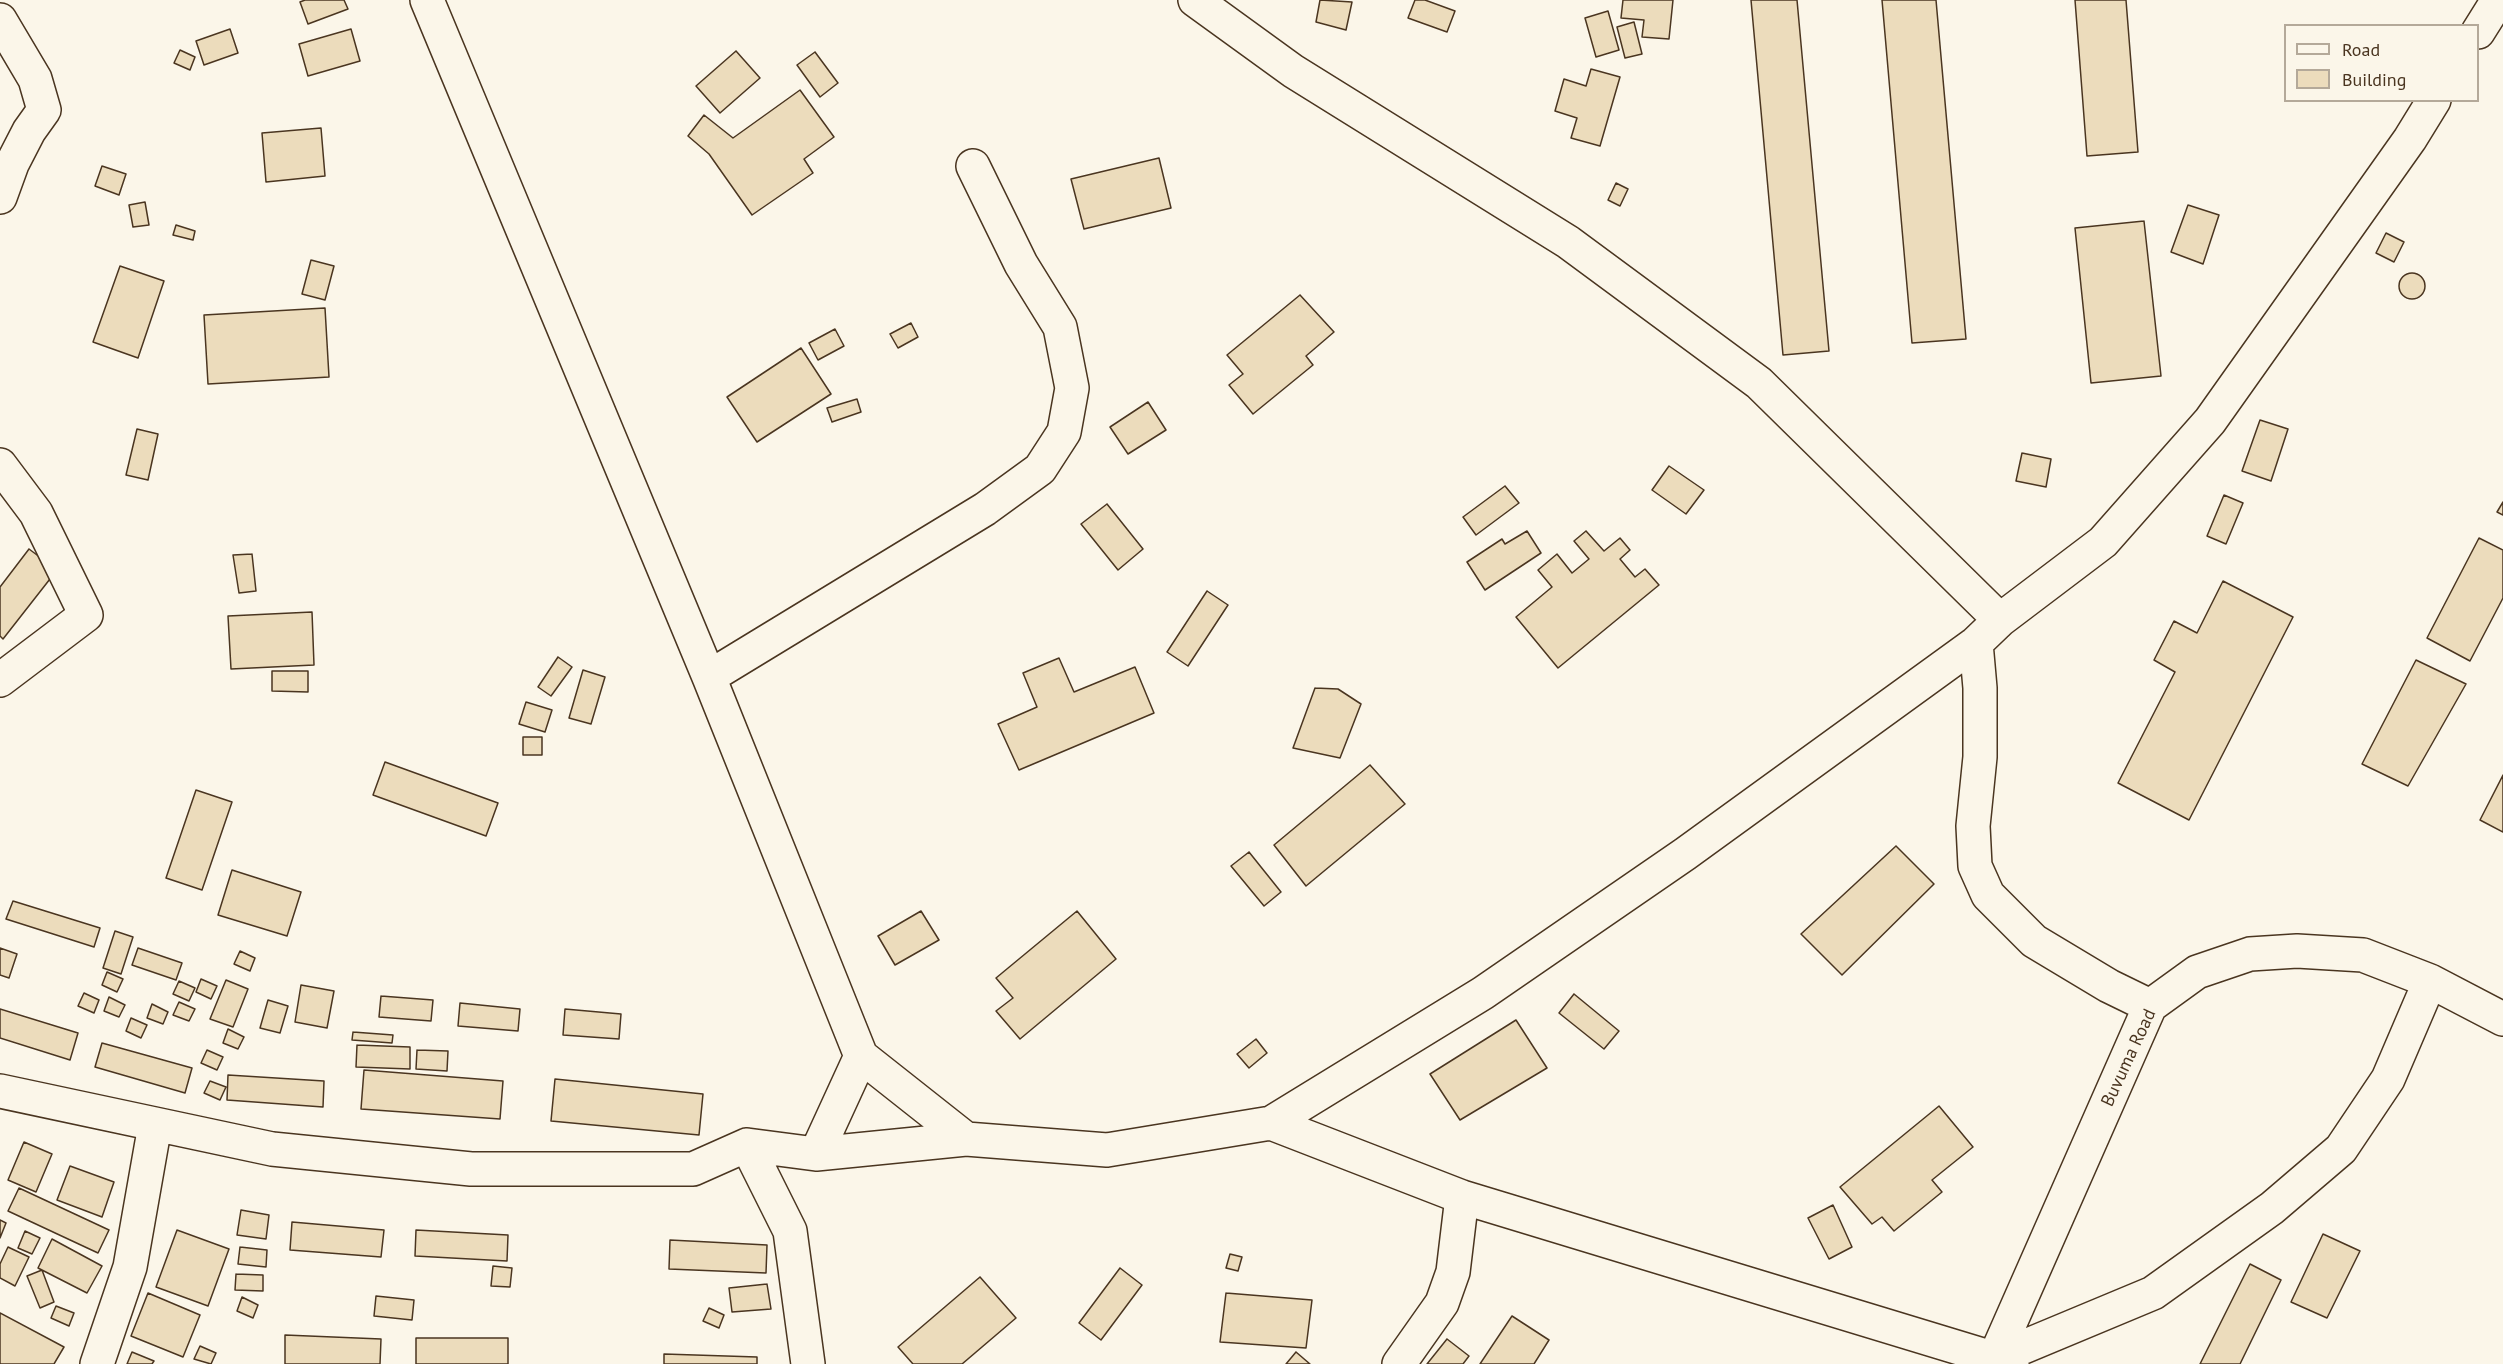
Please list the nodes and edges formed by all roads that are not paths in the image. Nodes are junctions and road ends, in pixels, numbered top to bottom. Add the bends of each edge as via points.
1 (426, 0) edge
2 (1195, 0) edge
3 (2498, 0) edge
4 (0, 20) edge
5 (2479, 30) edge
6 (2433, 102) edge
7 (973, 166) dead end
8 (0, 197) edge
9 (0, 465) edge
10 (2000, 620) junction
11 (1976, 642) junction
12 (709, 677) junction
13 (0, 680) edge
14 (2430, 981) junction
15 (2150, 1006) junction
16 (2503, 1019) edge
17 (861, 1056) junction
18 (0, 1091) edge
19 (1271, 1122) junction
20 (155, 1125) junction
21 (966, 1139) junction
22 (747, 1145) junction
23 (816, 1154) junction
24 (1462, 1197) junction
25 (1996, 1362) edge
26 (97, 1364) edge
27 (808, 1364) edge
28 (1399, 1364) edge

1 - 12 street
2 - 10 street via 1293,71 1569,242 1759,383
3 - 5 street
4 - 8 street via 35,79 44,110 12,164
6 - 10 street via 2210,421 2103,542
7 - 12 street via 1021,264 1060,327 1072,388 1064,432 1040,469 986,509
9 - 13 street via 36,513 86,615
10 - 11 street
11 - 15 street via 1980,757 1973,826 1975,866 1988,895 2034,940
11 - 19 street via 1685,854 1484,993
12 - 17 street
14 - 15 street, Buvuma Road via 2363,955 2297,951 2250,954 2197,972
14 - 16 street, Buvuma Road
14 - 25 street via 2388,1079 2341,1149 2272,1208 2153,1293
15 - 25 street, Buvuma Road
17 - 21 street
17 - 23 street
18 - 20 street
19 - 21 street via 1107,1150
19 - 24 street
20 - 22 street via 272,1149 471,1169 693,1169
20 - 26 street via 130,1267
21 - 23 street
22 - 23 street
22 - 27 street via 790,1231
24 - 25 street
24 - 28 street via 1453,1272 1442,1303

